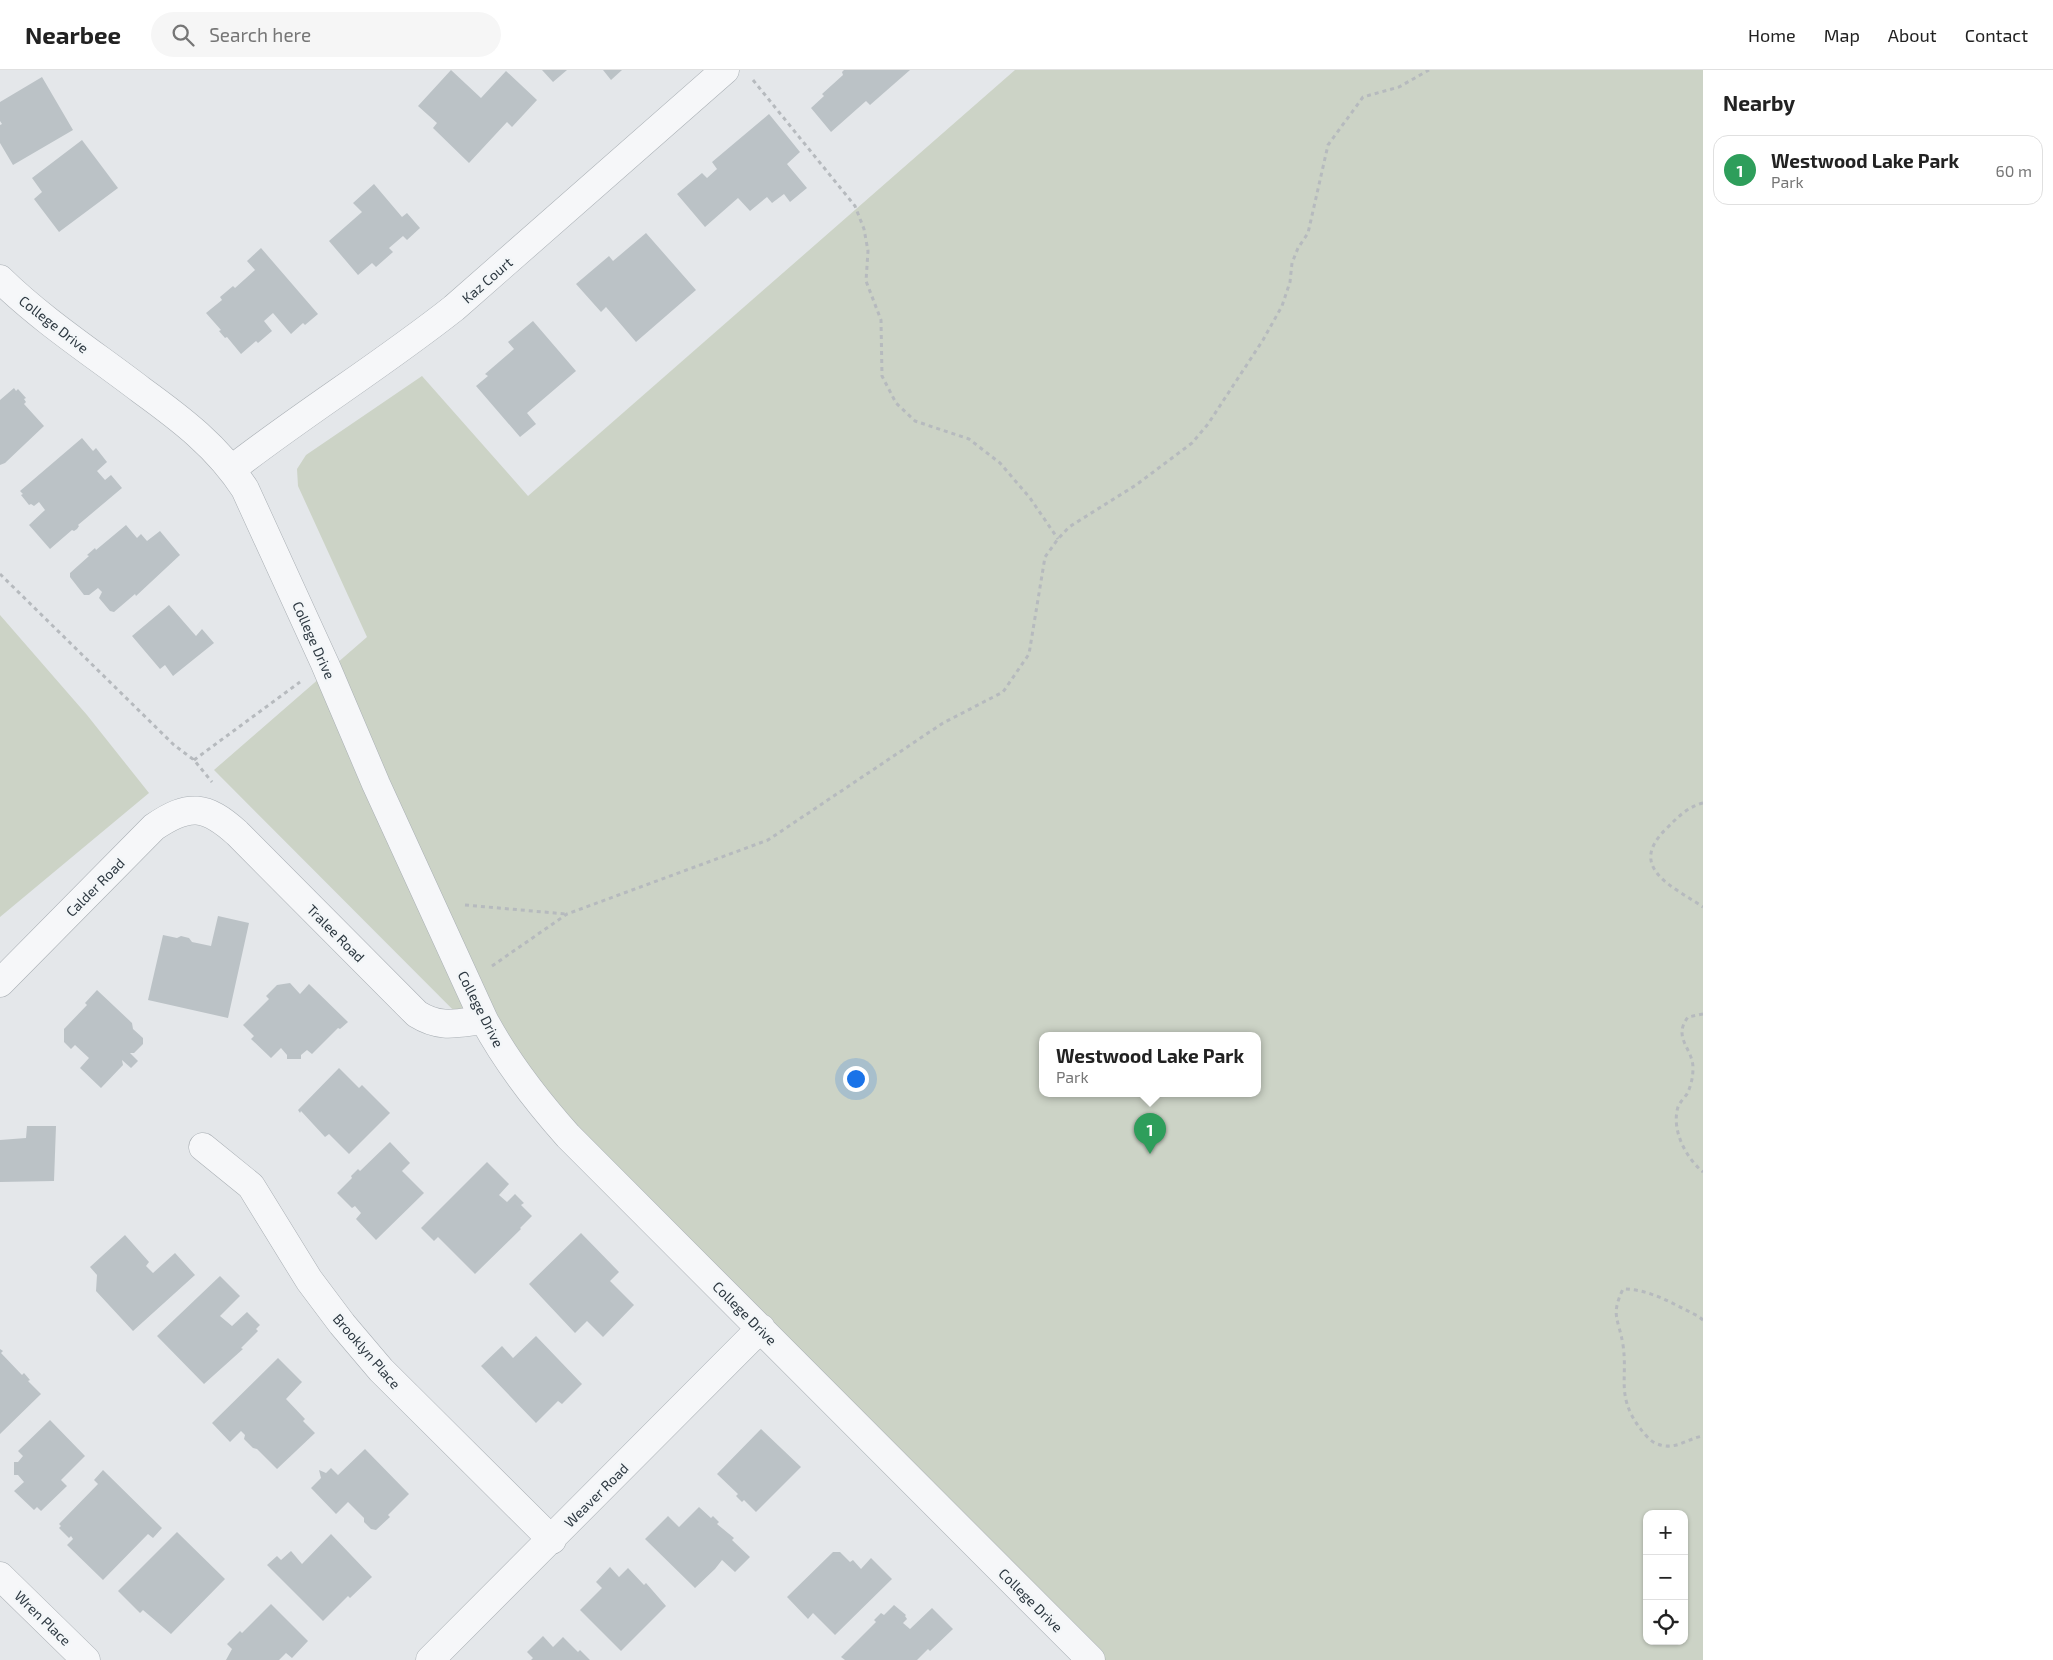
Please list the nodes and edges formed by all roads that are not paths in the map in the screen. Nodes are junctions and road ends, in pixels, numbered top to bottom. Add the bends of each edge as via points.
1 (725, 70) edge
2 (0, 279) edge
3 (232, 469) junction
4 (201, 810) joint
5 (0, 983) edge
6 (484, 1020) junction
7 (203, 1147) dead end
8 (761, 1328) junction
9 (552, 1540) junction
10 (0, 1576) edge
11 (86, 1660) edge
12 (430, 1660) edge
13 (1091, 1660) edge

1 - 3 street, Kaz Court via 454,308
2 - 3 street, College Drive via 32,308 188,426
3 - 6 street, College Drive via 245,489
4 - 5 street, Calder Road via 182,812 154,827
4 - 6 street, Tralee Road via 231,828 417,1014 445,1025
6 - 8 street, College Drive via 497,1045 553,1119
7 - 9 street, Brooklyn Place via 251,1186 309,1280 381,1370
8 - 9 street, Weaver Road
8 - 13 street, College Drive
9 - 12 street, Weaver Road
10 - 11 street, Wren Place

